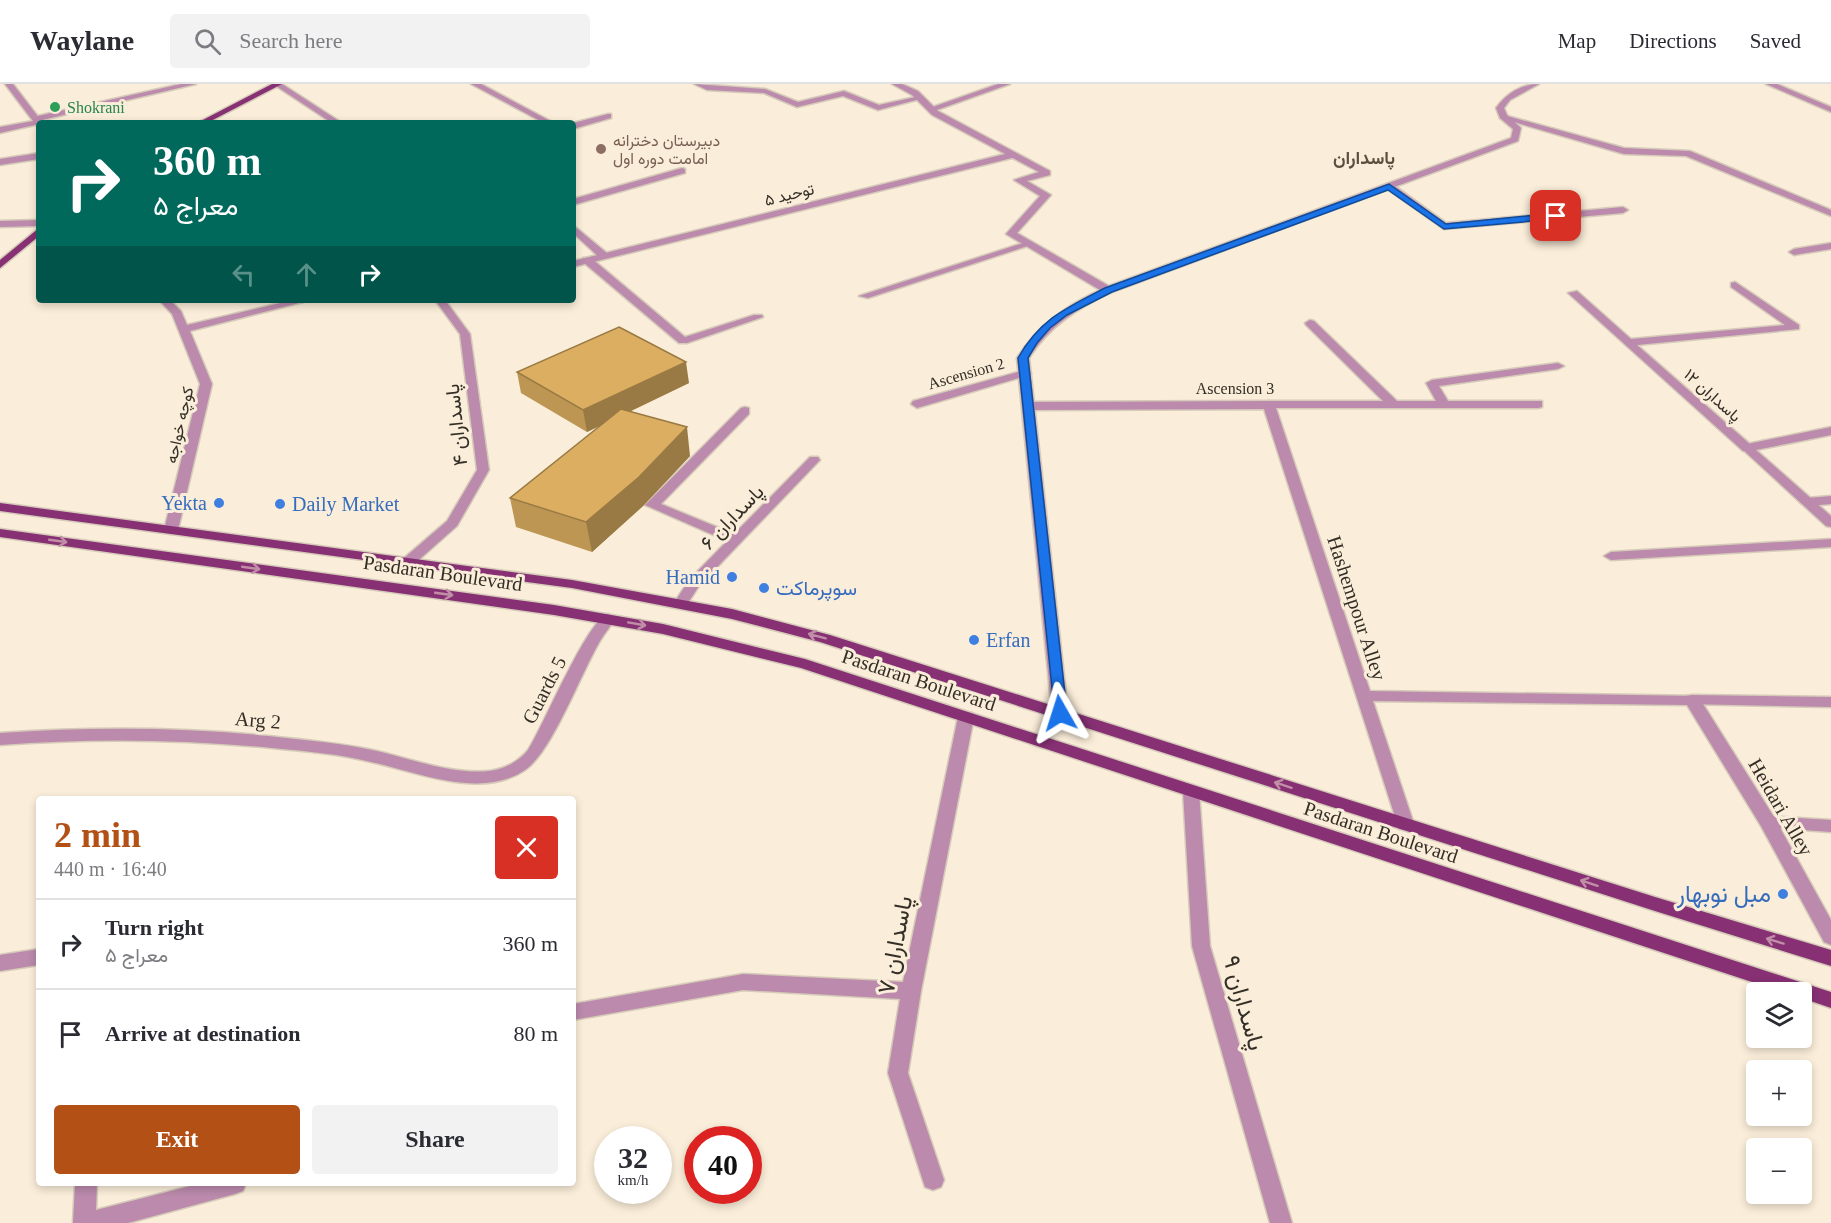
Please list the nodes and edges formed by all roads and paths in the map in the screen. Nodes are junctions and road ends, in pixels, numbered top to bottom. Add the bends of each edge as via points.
1 (9, 84) edge
2 (192, 84) edge
3 (278, 84) edge
4 (475, 84) edge
5 (698, 84) edge
6 (896, 84) edge
7 (1006, 84) edge
8 (1535, 84) edge
9 (1770, 84) edge
10 (920, 98) junction
11 (931, 109) junction
12 (1831, 110) edge
13 (608, 116) dead end
14 (1503, 116) junction
15 (37, 120) edge
16 (42, 120) edge
17 (207, 120) edge
18 (333, 120) edge
19 (544, 120) edge
20 (36, 121) edge
21 (576, 125) edge
22 (0, 130) edge
23 (1013, 154) junction
24 (36, 156) edge
25 (0, 162) edge
26 (682, 171) dead end
27 (1389, 186) junction
28 (576, 201) edge
29 (1623, 210) dead end
30 (1831, 213) edge
31 (36, 223) edge
32 (0, 224) edge
33 (576, 231) edge
34 (36, 234) edge
35 (1029, 244) junction
36 (1831, 246) edge
37 (1794, 252) dead end
38 (604, 256) junction
39 (587, 260) junction
40 (576, 263) edge
41 (0, 265) edge
42 (1735, 285) dead end
43 (1108, 290) junction
44 (1573, 293) dead end
45 (864, 296) dead end
46 (167, 303) edge
47 (293, 303) edge
48 (443, 303) edge
49 (758, 317) dead end
50 (1310, 323) dead end
51 (183, 329) junction
52 (1629, 342) junction
53 (1558, 366) dead end
54 (1025, 373) junction
55 (1443, 403) junction
56 (917, 404) dead end
57 (1393, 404) junction
58 (1538, 404) dead end
59 (1269, 405) junction
60 (1028, 406) junction
61 (745, 411) dead end
62 (1831, 431) edge
63 (1747, 448) junction
64 (814, 460) dead end
65 (1831, 500) edge
66 (1807, 502) junction
67 (0, 507) edge
68 (1831, 523) edge
69 (171, 530) junction
70 (0, 533) edge
71 (736, 540) junction
72 (1831, 543) edge
73 (1611, 556) dead end
74 (408, 562) junction
75 (681, 603) junction
76 (608, 619) junction
77 (1363, 696) junction
78 (1692, 700) junction
79 (1831, 702) edge
80 (1060, 713) junction
81 (966, 717) junction
82 (0, 739) edge
83 (510, 772) joint
84 (1191, 792) junction
85 (1768, 822) junction
86 (1405, 824) junction
87 (1831, 826) edge
88 (1831, 937) edge
89 (36, 957) edge
90 (1831, 958) edge
91 (0, 963) edge
92 (911, 990) junction
93 (1831, 1000) edge
94 (576, 1011) edge
95 (933, 1180) dead end
96 (86, 1186) edge
97 (226, 1186) edge
98 (86, 1223) edge
99 (1281, 1223) edge

1 - 15 street
2 - 16 street
3 - 17 main road
3 - 18 street
4 - 19 street
5 - 10 street via 707,88 765,91 796,105 844,93 878,108
6 - 10 street
7 - 11 street
8 - 14 street via 1507,98 1500,108
9 - 12 street
10 - 11 street
11 - 23 street
13 - 21 street
14 - 27 street via 1517,128 1515,139
14 - 30 street via 1624,151 1687,153
20 - 22 street
23 - 35 street via 1047,172 1019,180 1046,195 1011,234
23 - 38 street, توحید ۵
24 - 25 street
26 - 28 street
27 - 29 street via 1444,226
27 - 43 street
31 - 32 street
33 - 38 street
34 - 41 main road
35 - 43 street
35 - 45 street
36 - 37 street
38 - 39 street, توحید ۵
39 - 40 street, توحید ۵
39 - 49 street via 683,341
42 - 52 street via 1795,327
43 - 54 street via 1064,312 1046,326 1023,358
44 - 52 street, پاسداران ۱۲
46 - 51 street, کوچه خواجه via 177,313
47 - 51 street
48 - 74 street, پاسداران ۴ via 465,334 483,470 452,523
50 - 57 street
51 - 69 street, کوچه خواجه via 206,384
52 - 63 street, پاسداران ۱۲
53 - 55 street via 1432,383
54 - 56 street, Ascension 2
54 - 60 street
55 - 57 street, Ascension 3
55 - 58 street, Ascension 3
57 - 59 street, Ascension 3
59 - 60 street, Ascension 3
59 - 77 street, Hashempour Alley
60 - 80 street
61 - 71 street via 652,505
62 - 63 street
63 - 66 street, پاسداران ۱۲
64 - 71 street, پاسداران ۶
65 - 66 street
66 - 68 street, پاسداران ۱۲
67 - 69 main road, Pasdaran Boulevard
69 - 74 main road, Pasdaran Boulevard
70 -> 76 main road, Pasdaran Boulevard
71 - 75 street, پاسداران ۶ via 694,583
72 - 73 street
74 - 75 main road, Pasdaran Boulevard
80 -> 75 main road, Pasdaran Boulevard via 825,638
76 -> 81 main road, Pasdaran Boulevard via 805,664
76 - 83 street, Guards 5 via 593,640 534,756
77 - 78 street
77 - 86 street, Hashempour Alley
78 - 79 street
78 - 85 street, Heidari Alley
86 -> 80 main road, Pasdaran Boulevard
81 - 84 main road, Pasdaran Boulevard
81 - 92 street, پاسداران ۷
82 - 83 street, Arg 2 via 123,734 236,738 345,751 478,777
84 - 93 main road, Pasdaran Boulevard
84 - 99 street, پاسداران ۹ via 1201,946
85 - 87 street
85 - 88 street, Heidari Alley
90 -> 86 main road, Pasdaran Boulevard
89 - 91 street
92 - 94 street via 743,982
92 - 95 street, پاسداران ۷ via 898,1073
96 - 98 street
97 - 98 street

